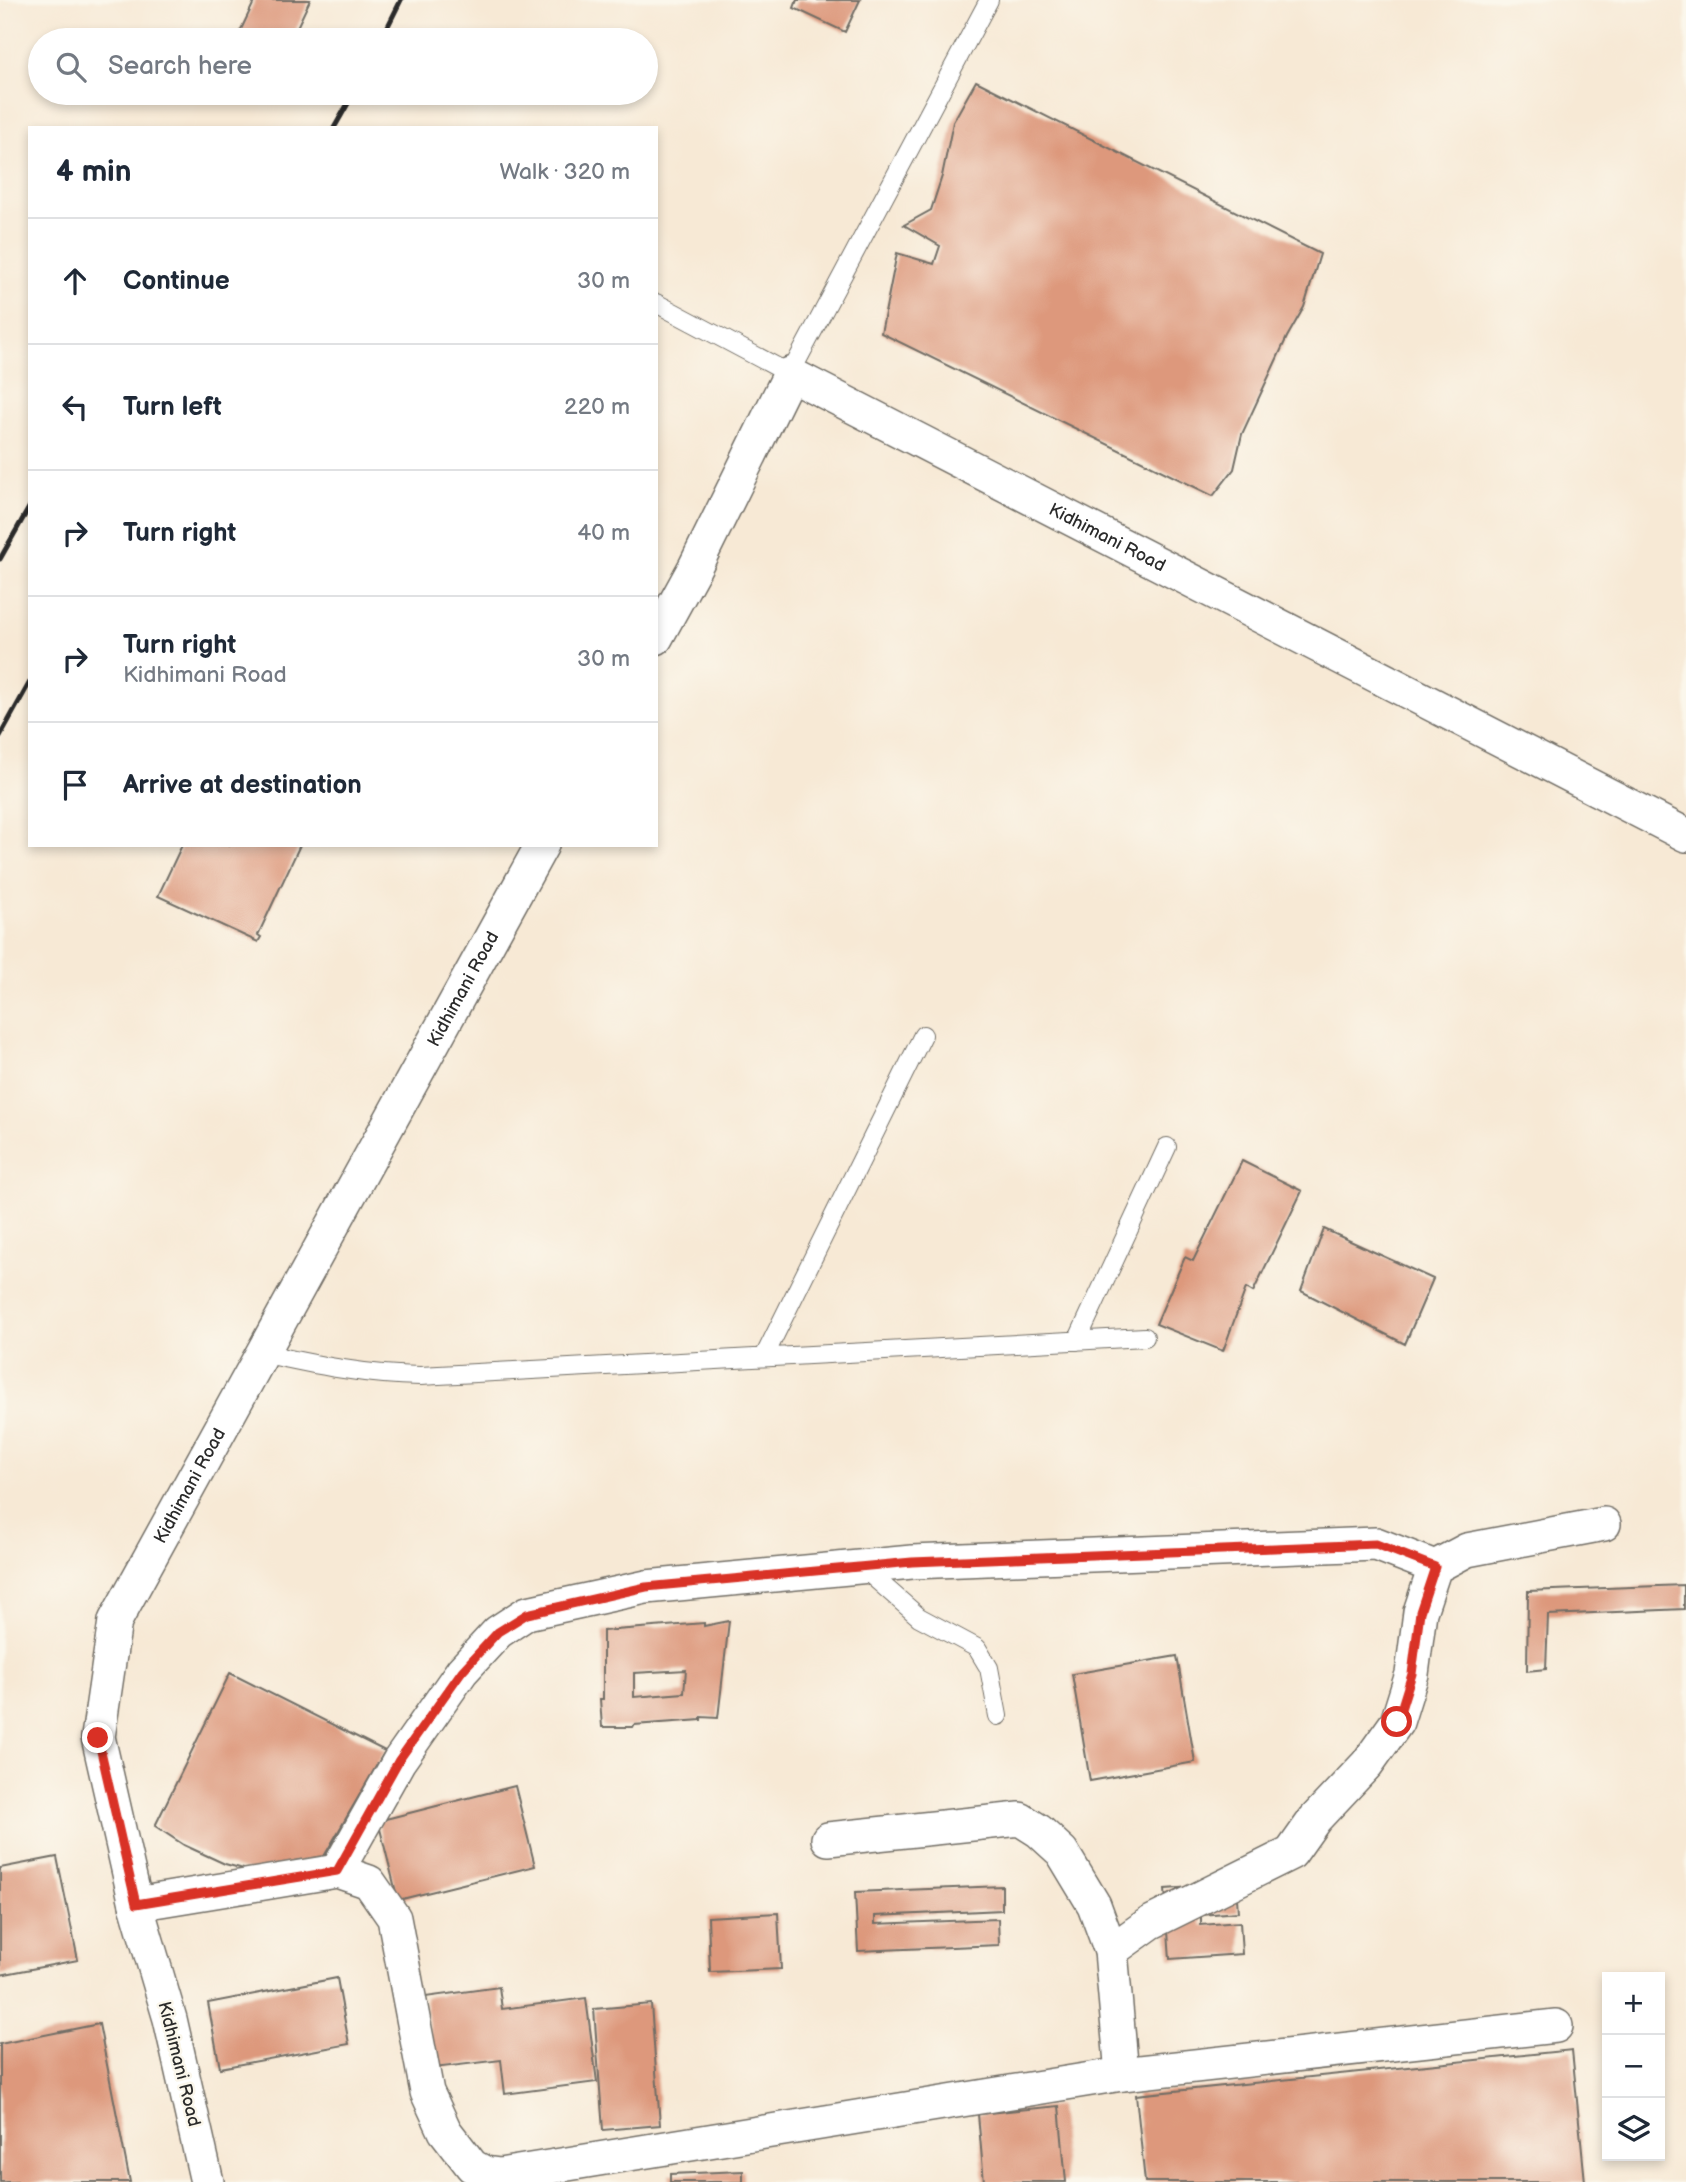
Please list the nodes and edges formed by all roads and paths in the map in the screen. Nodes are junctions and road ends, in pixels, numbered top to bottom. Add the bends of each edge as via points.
1 (989, 0) edge
2 (658, 304) edge
3 (790, 374) junction
4 (658, 634) edge
5 (1686, 835) edge
6 (541, 847) edge
7 (923, 1035) dead end
8 (1167, 1147) dead end
9 (1144, 1338) dead end
10 (1077, 1341) junction
11 (262, 1353) junction
12 (764, 1357) junction
13 (1604, 1524) dead end
14 (862, 1567) junction
15 (1435, 1567) junction
16 (998, 1716) dead end
17 (828, 1839) dead end
18 (337, 1871) junction
19 (136, 1904) junction
20 (1111, 1951) junction
21 (1556, 2026) dead end
22 (1122, 2074) junction
23 (207, 2182) edge

1 - 3 lane
2 - 3 lane
3 - 4 street
3 - 5 street, Kidhimani Road
6 - 11 street, Kidhimani Road
7 - 12 lane
8 - 10 lane
9 - 10 lane
10 - 12 lane
11 - 12 lane via 362,1373 421,1376
11 - 19 street, Kidhimani Road via 115,1620 98,1738
13 - 15 street via 1467,1550
14 - 15 street via 1376,1544
14 - 16 lane via 919,1617 977,1648 989,1668
14 - 18 street via 646,1587 527,1614 498,1632 462,1671 399,1760
15 - 20 street via 1420,1612 1412,1674 1397,1722 1367,1764 1315,1819 1291,1853 1150,1923
17 - 20 street via 1020,1819 1062,1852 1094,1905
18 - 19 street
18 - 22 street via 369,1882 394,1918 427,2092 445,2131 472,2166 485,2173 500,2175
19 - 23 street, Kidhimani Road via 170,2019
20 - 22 street
21 - 22 street

